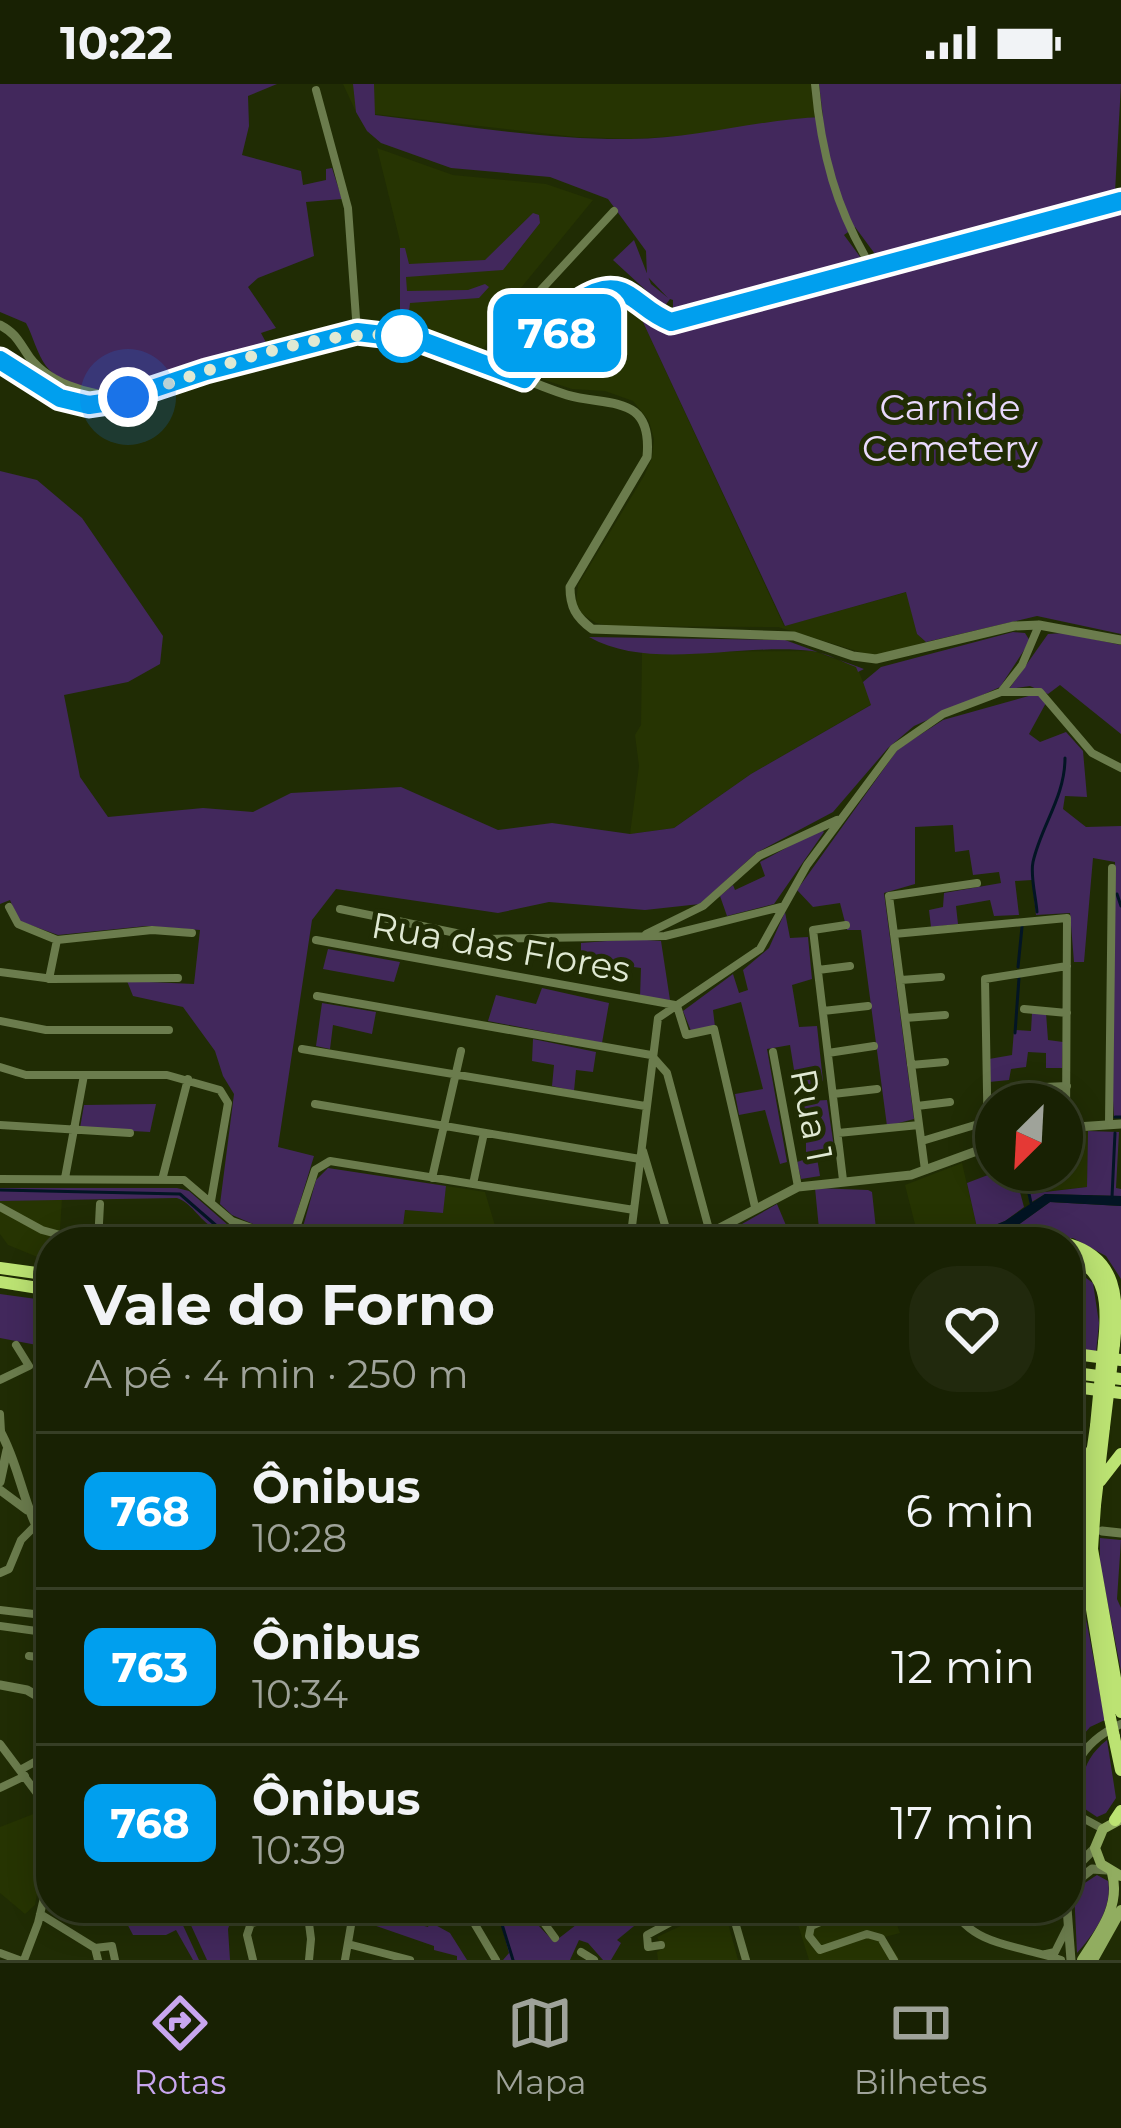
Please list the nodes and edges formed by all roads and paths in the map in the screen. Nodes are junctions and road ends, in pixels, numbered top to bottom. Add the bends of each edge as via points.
1 (815, 84) edge
2 (316, 90) dead end
3 (1121, 201) edge
4 (614, 211) dead end
5 (872, 268) junction
6 (0, 325) edge
7 (357, 332) junction
8 (25, 352) junction
9 (4, 362) edge
10 (491, 365) junction
11 (524, 379) junction
12 (128, 397) junction
13 (1040, 626) junction
14 (1121, 640) edge
15 (1001, 692) junction
16 (1121, 767) edge
17 (838, 819) junction
18 (1112, 868) dead end
19 (977, 883) dead end
20 (9, 907) dead end
21 (782, 907) junction
22 (340, 909) dead end
23 (846, 925) dead end
24 (192, 933) dead end
25 (894, 934) junction
26 (644, 935) junction
27 (57, 940) junction
28 (316, 940) dead end
29 (850, 966) dead end
30 (1067, 966) junction
31 (818, 970) junction
32 (0, 972) edge
33 (941, 976) dead end
34 (178, 978) dead end
35 (49, 979) junction
36 (900, 980) junction
37 (316, 996) dead end
38 (677, 1006) junction
39 (868, 1006) dead end
40 (1024, 1010) dead end
41 (823, 1011) junction
42 (1067, 1013) junction
43 (945, 1015) dead end
44 (905, 1018) junction
45 (0, 1021) edge
46 (169, 1030) dead end
47 (874, 1046) dead end
48 (302, 1049) dead end
49 (461, 1051) dead end
50 (773, 1052) dead end
51 (828, 1053) junction
52 (651, 1054) junction
53 (945, 1062) dead end
54 (911, 1065) junction
55 (0, 1067) edge
56 (455, 1074) junction
57 (84, 1075) junction
58 (188, 1079) junction
59 (985, 1083) edge
60 (1067, 1083) edge
61 (877, 1089) dead end
62 (833, 1094) junction
63 (950, 1102) dead end
64 (315, 1104) dead end
65 (646, 1106) junction
66 (917, 1106) junction
67 (1115, 1124) edge
68 (0, 1125) edge
69 (919, 1125) junction
70 (975, 1125) edge
71 (444, 1126) junction
72 (1083, 1126) edge
73 (74, 1129) junction
74 (130, 1132) dead end
75 (484, 1133) junction
76 (838, 1133) junction
77 (922, 1141) junction
78 (641, 1144) junction
79 (975, 1152) edge
80 (640, 1160) junction
81 (925, 1170) junction
82 (65, 1178) junction
83 (433, 1178) junction
84 (0, 1179) edge
85 (162, 1180) junction
86 (844, 1180) junction
87 (473, 1184) junction
88 (798, 1187) junction
89 (211, 1203) junction
90 (100, 1204) dead end
91 (0, 1207) edge
92 (755, 1207) junction
93 (634, 1210) junction
94 (36, 1227) edge
95 (99, 1227) edge
96 (249, 1227) edge
97 (297, 1227) edge
98 (632, 1227) edge
99 (666, 1227) edge
100 (708, 1227) edge
101 (720, 1227) edge
102 (1083, 1248) edge
103 (1083, 1264) edge
104 (0, 1268) edge
105 (36, 1273) edge
106 (0, 1282) edge
107 (36, 1288) edge
108 (1109, 1343) junction
109 (16, 1345) dead end
110 (1083, 1355) edge
111 (1121, 1360) edge
112 (1083, 1374) edge
113 (1121, 1378) edge
114 (0, 1380) edge
115 (1083, 1388) edge
116 (1121, 1393) edge
117 (0, 1414) edge
118 (0, 1431) edge
119 (8, 1444) junction
120 (1121, 1454) edge
121 (1083, 1456) edge
122 (20, 1481) junction
123 (1092, 1485) junction
124 (3, 1489) edge
125 (27, 1510) junction
126 (35, 1526) joint
127 (1102, 1531) dead end
128 (1121, 1533) edge
129 (0, 1573) edge
130 (0, 1610) edge
131 (36, 1614) edge
132 (0, 1626) edge
133 (36, 1630) edge
134 (29, 1656) dead end
135 (36, 1657) edge
136 (0, 1685) edge
137 (36, 1695) edge
138 (1116, 1723) edge
139 (0, 1744) edge
140 (4, 1755) edge
141 (1083, 1755) edge
142 (36, 1765) edge
143 (1121, 1770) edge
144 (22, 1773) junction
145 (0, 1788) edge
146 (36, 1790) edge
147 (1119, 1817) edge
148 (1083, 1818) edge
149 (1103, 1829) junction
150 (1095, 1848) junction
151 (1083, 1860) edge
152 (1113, 1873) edge
153 (1083, 1877) edge
154 (1121, 1910) edge
155 (37, 1923) edge
156 (53, 1923) edge
157 (250, 1923) edge
158 (309, 1923) edge
159 (352, 1923) edge
160 (474, 1923) edge
161 (544, 1923) edge
162 (672, 1923) edge
163 (735, 1923) edge
164 (817, 1923) edge
165 (961, 1923) edge
166 (1070, 1923) edge
167 (1070, 1923) edge
168 (555, 1938) dead end
169 (348, 1944) junction
170 (661, 1945) dead end
171 (94, 1948) junction
172 (581, 1952) dead end
173 (0, 1953) edge
174 (1045, 1954) junction
175 (25, 1960) edge
176 (98, 1960) edge
177 (115, 1960) edge
178 (253, 1960) edge
179 (309, 1960) edge
180 (345, 1960) edge
181 (410, 1960) edge
182 (496, 1960) edge
183 (594, 1960) edge
184 (746, 1960) edge
185 (894, 1960) edge
186 (1061, 1960) edge
187 (1072, 1960) edge
188 (1082, 1960) edge
189 (1093, 1960) edge

1 - 5 street via 827,169
2 - 7 street via 348,208
3 - 5 street
4 - 10 street via 538,293
5 - 11 street via 671,322 632,294 592,292
6 - 8 street
7 - 10 street via 417,339
7 - 12 street
8 - 9 street
8 - 12 street via 63,383
9 - 12 street via 60,398 89,405
10 - 11 street
11 - 13 street via 616,401 638,416 648,441 640,470 570,587 570,602 592,629 794,636 876,659
13 - 14 street
13 - 15 street
15 - 16 street via 1040,692 1092,753
15 - 17 street via 922,725
17 - 21 street
17 - 26 street via 759,856 703,906
18 - 67 street
19 - 25 street via 889,896
20 - 27 street via 18,924
21 - 26 street
21 - 38 street via 760,949
22 - 26 street via 484,938
23 - 31 street via 813,931
24 - 27 street
25 - 30 street via 1067,918
25 - 36 street
27 - 35 street
28 - 38 street, Rua das Flores
29 - 31 street
30 - 42 street
30 - 59 street via 985,979
31 - 41 street
32 - 35 street
33 - 36 street
34 - 35 street
36 - 44 street
37 - 52 street
38 - 52 street via 658,1018
38 - 92 street via 686,1035 714,1029
39 - 41 street
40 - 42 street
41 - 51 street
42 - 60 street
43 - 44 street
44 - 54 street
45 - 46 street via 46,1030
47 - 51 street
48 - 56 street
49 - 56 street
50 - 88 street, Rua 1
51 - 62 street
52 - 65 street
52 - 100 street via 667,1073
53 - 54 street
54 - 66 street
55 - 57 street
56 - 65 street
56 - 71 street
57 - 58 street
57 - 73 street
58 - 85 street
58 - 89 street via 228,1097
61 - 62 street
62 - 76 street
63 - 66 street
64 - 71 street
65 - 78 street
66 - 69 street
67 - 72 street
68 - 73 street
69 - 76 street
69 - 77 street
70 - 77 street
71 - 75 street
71 - 83 street
73 - 74 street
73 - 82 street
75 - 80 street
75 - 87 street
76 - 86 street
77 - 81 street
78 - 80 street
78 - 99 street
79 - 81 street
80 - 93 street
81 - 86 street
82 - 84 street
82 - 85 street
83 - 87 street
83 - 97 street via 323,1162
85 - 89 street via 184,1180
86 - 88 street
87 - 93 street
88 - 92 street
89 - 96 street
90 - 95 street
91 - 94 street
92 - 101 street
93 - 98 street
102 - 108 highway via 1112,1276
103 - 108 highway via 1101,1279
104 - 105 highway
106 - 107 highway
108 - 123 highway, bridge
109 - 114 street via 29,1366
110 - 111 highway
112 - 113 highway
115 - 116 highway
117 - 118 street
118 - 119 street
119 - 122 street
119 - 124 street
120 - 123 highway
121 - 123 highway
122 - 124 street via 10,1474
122 - 124 street via 20,1493
122 - 125 street
123 - 138 highway, bridge via 1087,1549
124 - 125 street
125 - 126 street
126 - 129 street
127 - 128 street
130 - 131 street
132 - 133 street
134 - 135 street
136 - 137 street
138 - 141 street
138 - 143 highway
139 - 140 street
140 - 144 street
142 - 144 street
144 - 145 street
144 - 146 street
147 - 149 main road
148 - 149 street
149 - 150 main road
150 - 151 street
150 - 152 main road
152 - 153 street
152 - 188 main road via 1112,1909
154 - 189 main road
155 - 175 street
156 - 171 street
157 - 178 street
158 - 179 street
159 - 169 street
160 - 182 street
161 - 168 street
162 - 170 street via 645,1939 651,1948
163 - 184 street
164 - 185 street via 808,1936 820,1950 867,1934 881,1938
165 - 174 street via 975,1935
166 - 174 street via 1060,1946
167 - 187 street
169 - 180 street
169 - 181 street
171 - 176 street
171 - 177 street via 112,1946
172 - 183 street
173 - 175 street
174 - 186 street

